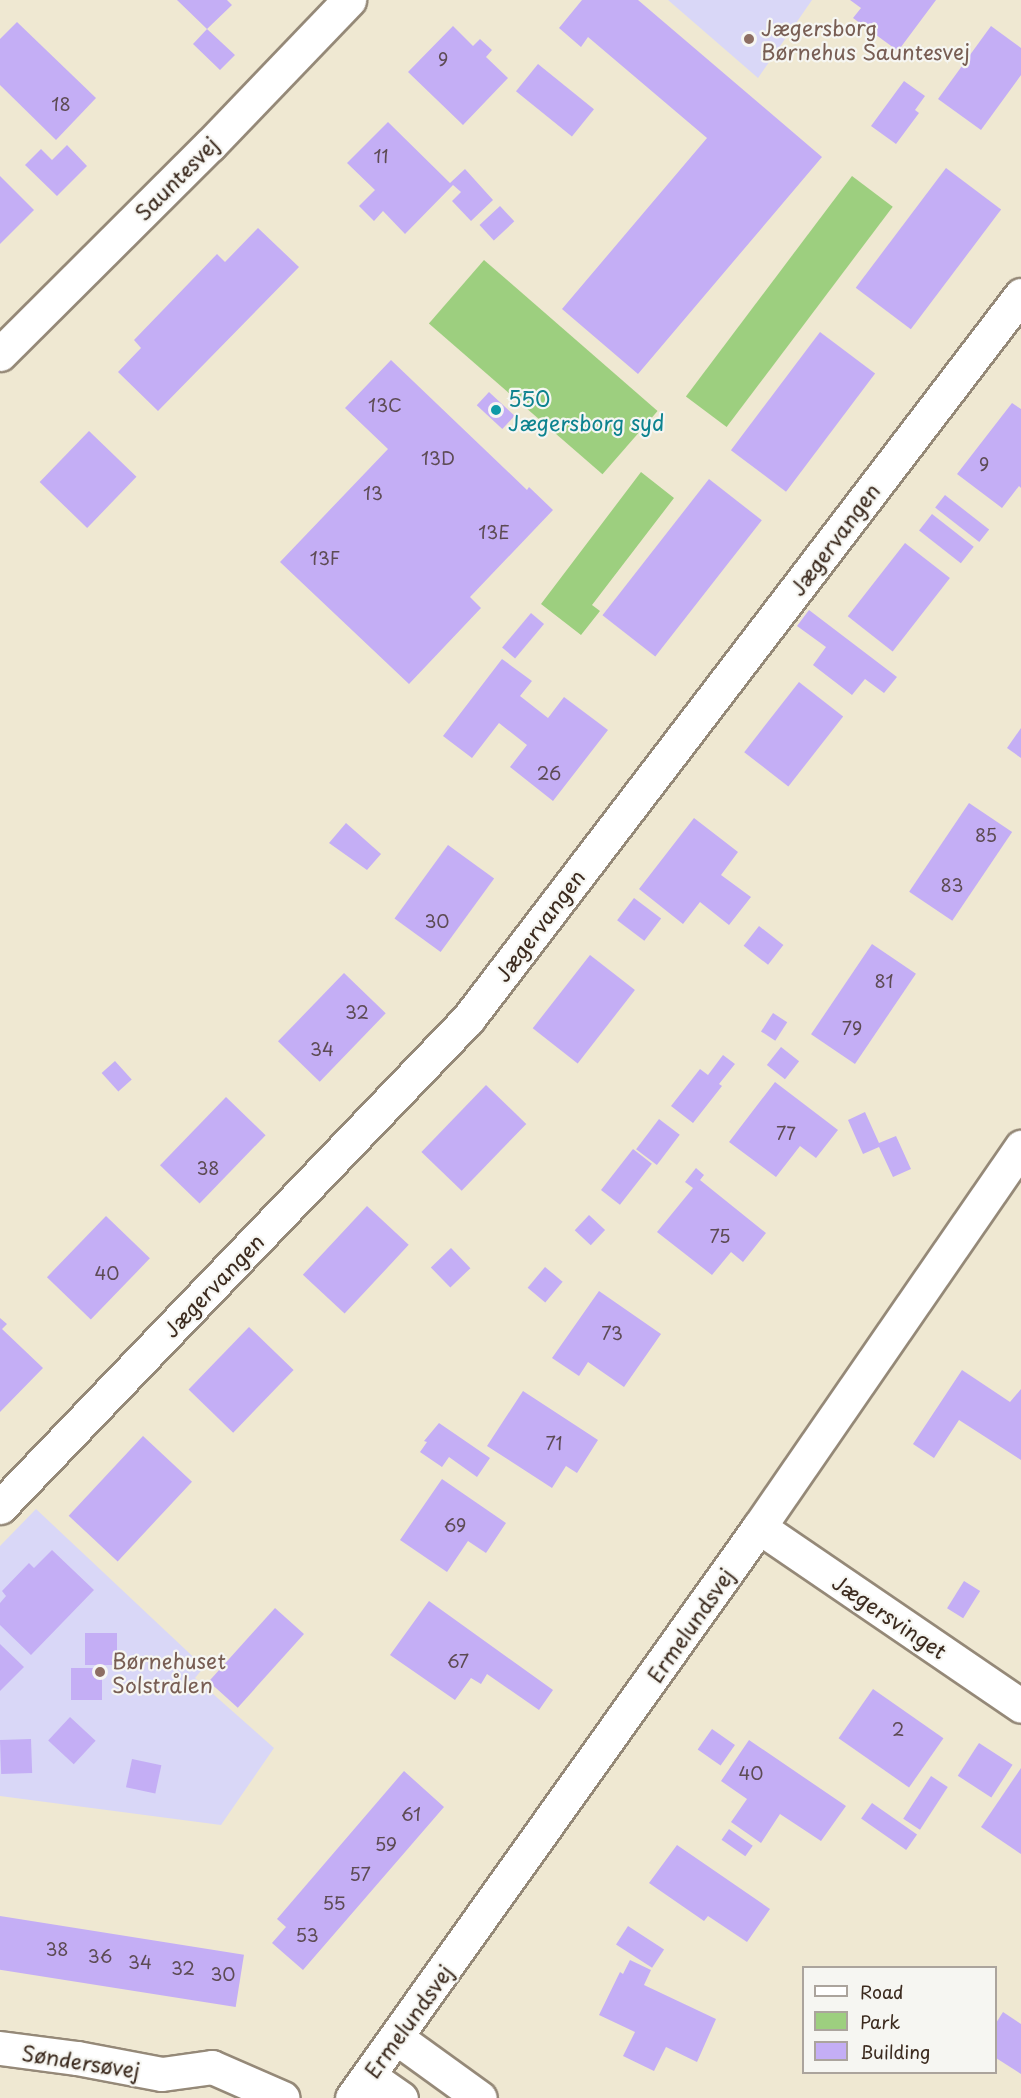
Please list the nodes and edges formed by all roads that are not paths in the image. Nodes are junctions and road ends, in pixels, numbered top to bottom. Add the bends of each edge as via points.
1 (350, 0) edge
2 (1021, 295) edge
3 (0, 354) edge
4 (1021, 1147) edge
5 (0, 1507) edge
6 (759, 1527) junction
7 (1021, 1706) edge
8 (397, 2038) junction
9 (0, 2048) edge
10 (172, 2086) edge
11 (360, 2087) edge
12 (283, 2098) edge
13 (401, 2098) edge
14 (480, 2098) edge

1 - 3 street, Sauntesvej
2 - 5 street, Jægervangen via 468,1019
4 - 6 street, Ermelundsvej
6 - 7 street, Jægersvinget
6 - 8 street, Ermelundsvej
8 - 11 street, Ermelundsvej
8 - 14 street
9 - 10 street, Søndersøvej via 77,2058
10 - 12 street, Søndersøvej via 212,2067
11 - 13 street

